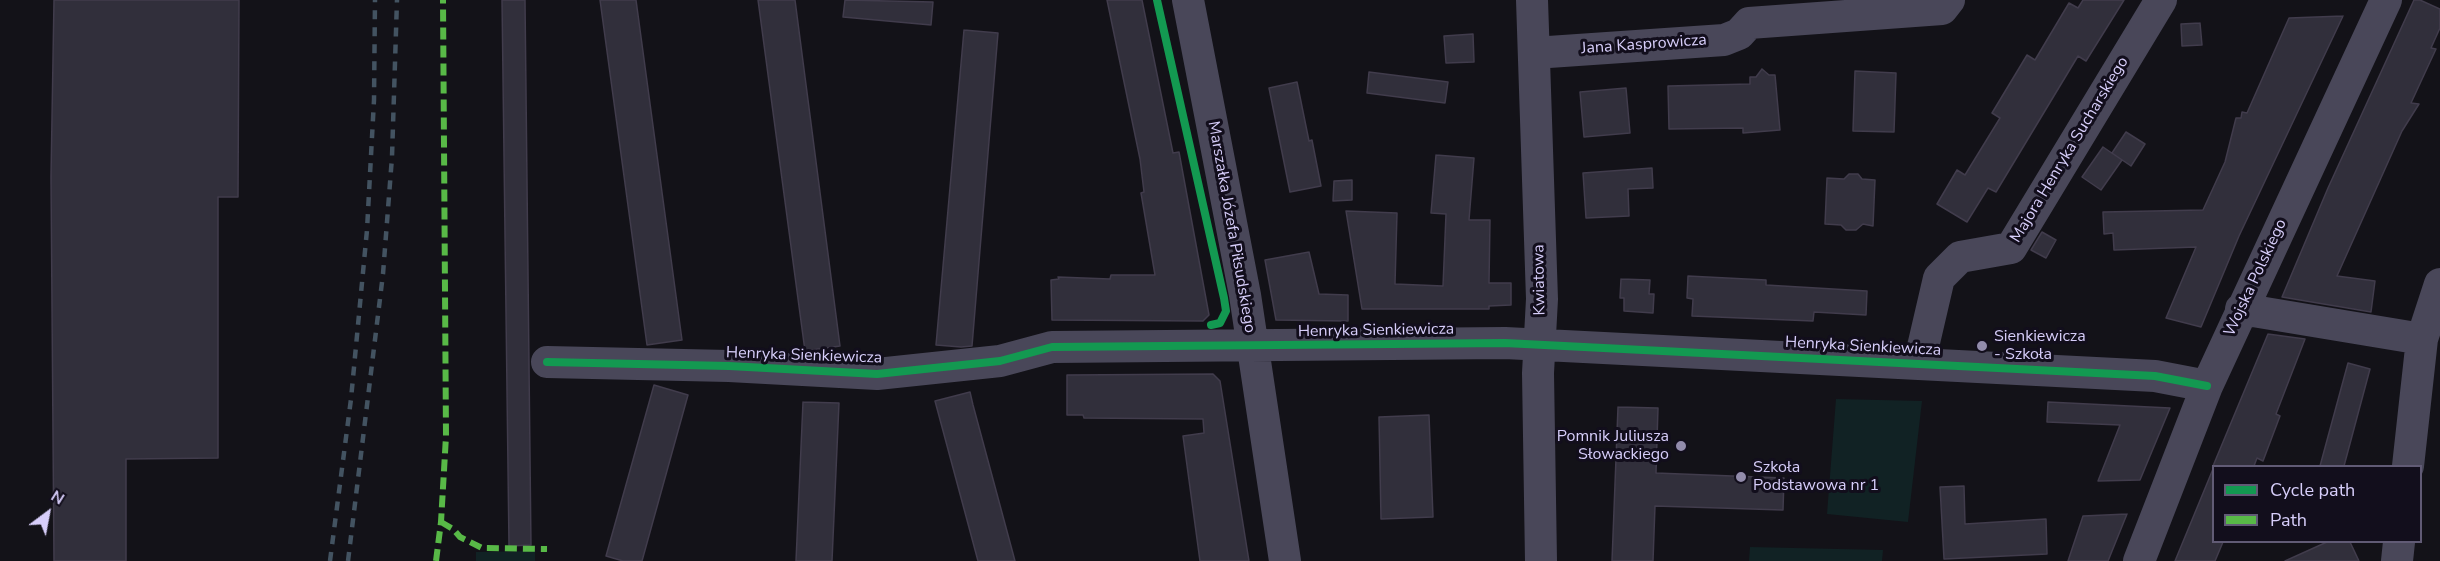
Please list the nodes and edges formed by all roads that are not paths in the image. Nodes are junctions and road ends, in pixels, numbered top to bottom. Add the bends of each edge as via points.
1 (1188, 0) edge
2 (1532, 0) edge
3 (1949, 0) edge
4 (2161, 0) edge
5 (2386, 0) edge
6 (1752, 12) edge
7 (1534, 52) junction
8 (2440, 284) edge
9 (2241, 309) junction
10 (2422, 339) junction
11 (1539, 344) junction
12 (1252, 347) junction
13 (547, 362) dead end
14 (1919, 364) junction
15 (2207, 386) junction
16 (2408, 465) edge
17 (2399, 543) edge
18 (1286, 561) edge
19 (1541, 561) edge
20 (2139, 561) edge
21 (2397, 561) edge

1 - 12 street, Marszałka Józefa Piłsudskiego
2 - 7 street, Kwiatowa
3 - 6 street, Jana Kasprowicza via 1942,9
4 - 14 street, Majora Henryka Sucharskiego via 2011,248 1960,257 1939,278
5 - 9 street, Wojska Polskiego
6 - 7 street, Jana Kasprowicza via 1739,34 1725,40
7 - 11 street, Kwiatowa via 1542,299
8 - 10 street
9 - 10 street
9 - 15 street, Wojska Polskiego
10 - 16 street
11 - 12 street, Henryka Sienkiewicza
11 - 14 street, Henryka Sienkiewicza
11 - 19 street, Kwiatowa
12 - 13 street, Henryka Sienkiewicza via 1052,347 1000,361 877,374
12 - 18 street, Marszałka Józefa Piłsudskiego
14 - 15 street, Henryka Sienkiewicza via 2155,376
15 - 20 street, Wojska Polskiego
17 - 21 street

